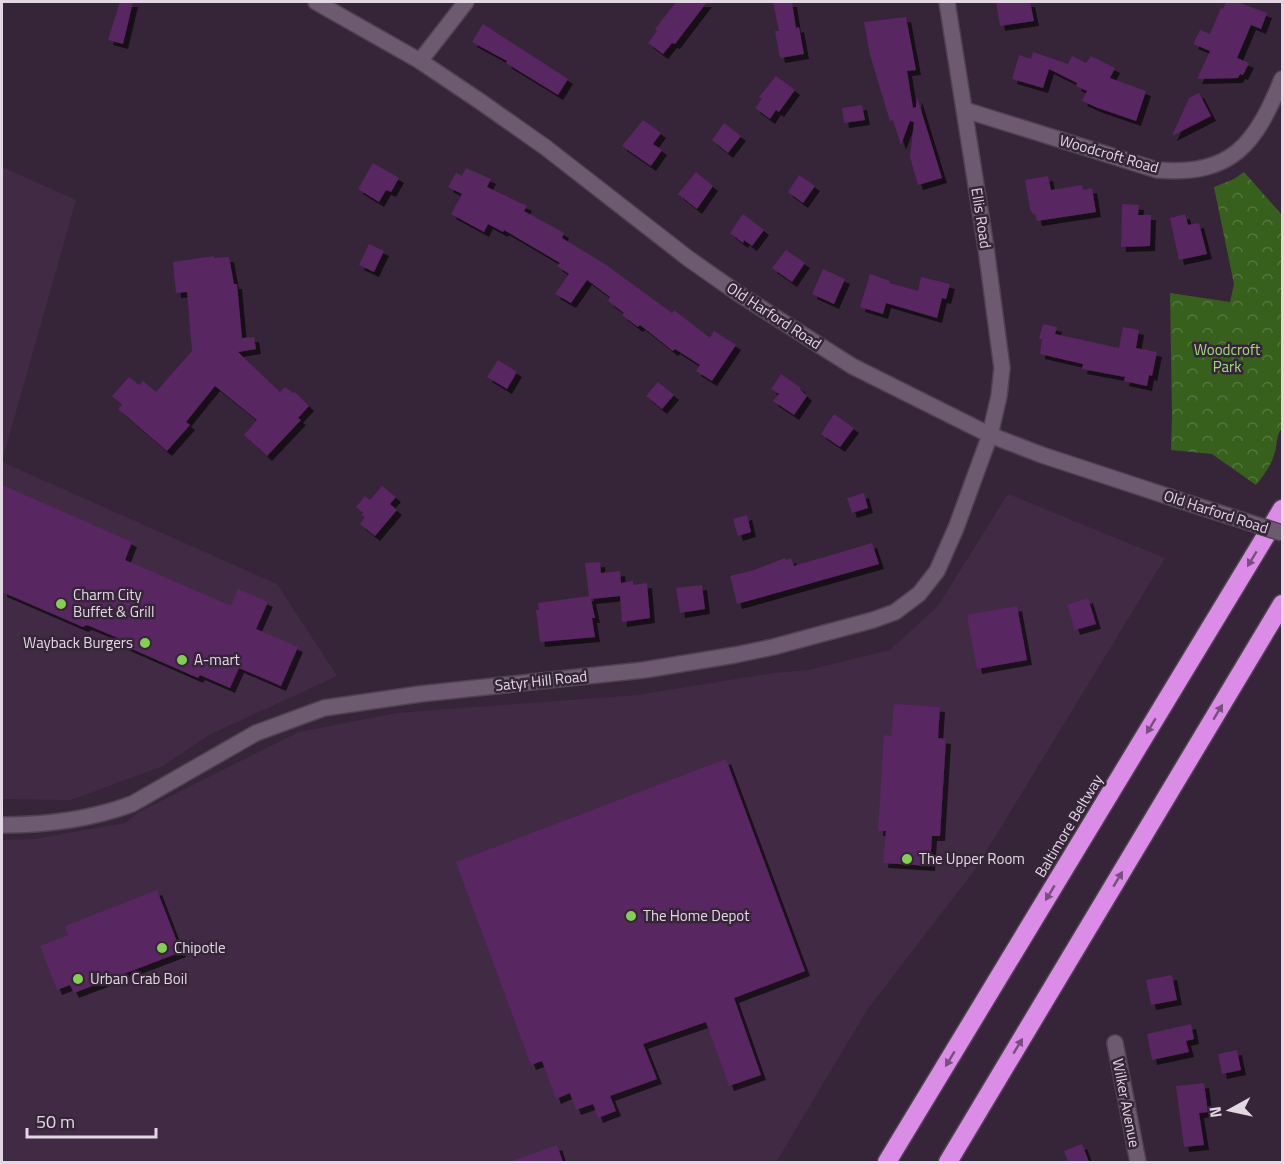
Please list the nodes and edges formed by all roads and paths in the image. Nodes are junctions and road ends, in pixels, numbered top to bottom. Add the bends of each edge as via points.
1 (316, 2) edge
2 (466, 2) edge
3 (947, 2) edge
4 (420, 61) junction
5 (1282, 79) edge
6 (965, 110) junction
7 (990, 435) junction
8 (1282, 509) edge
9 (1282, 533) edge
10 (1282, 604) edge
11 (2, 825) edge
12 (1115, 1043) dead end
13 (951, 1159) edge
14 (885, 1162) edge
15 (1138, 1162) edge

1 - 4 street, Old Harford Road
2 - 4 street
3 - 6 street, Ellis Road
4 - 7 street, Old Harford Road via 545,147 739,294 852,366
5 - 6 street, Woodcroft Road via 1260,124 1244,146 1224,162 1198,171 1157,170
6 - 7 street, Ellis Road via 1001,352 999,396
7 - 9 street, Old Harford Road, bridge
7 - 11 street, Satyr Hill Road via 937,571 920,594 895,612 773,647 673,666 324,708 256,734 111,812 50,823
8 -> 14 highway, Baltimore Beltway
13 -> 10 highway
12 - 15 street, Wilker Avenue

